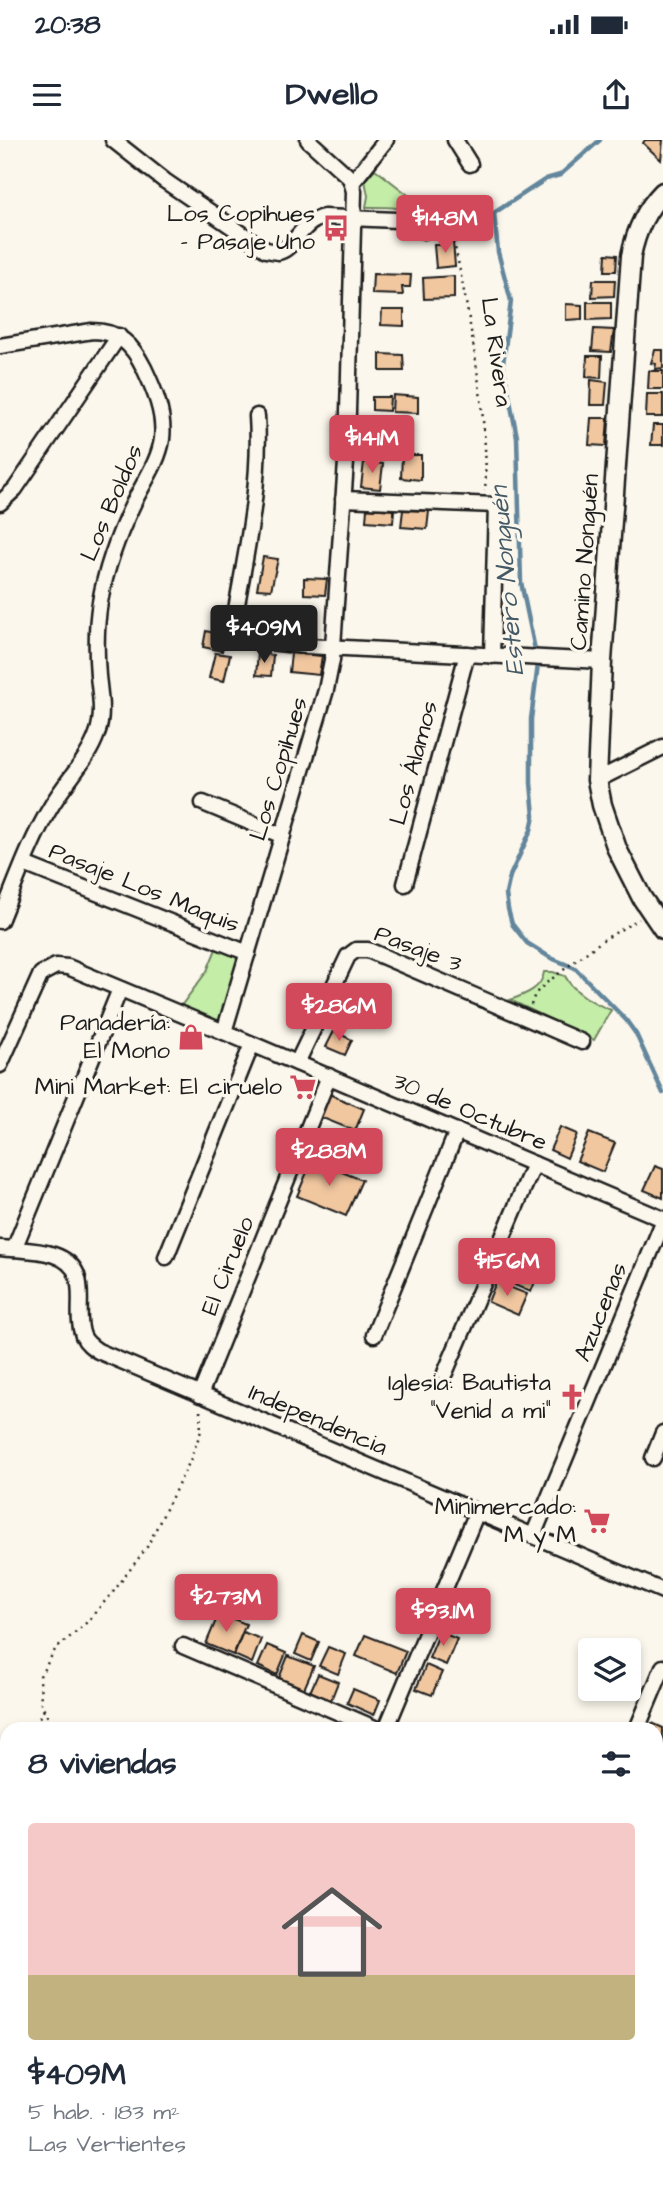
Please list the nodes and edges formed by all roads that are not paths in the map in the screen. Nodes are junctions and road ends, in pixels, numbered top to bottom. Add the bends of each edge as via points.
1 (113, 140) edge
2 (308, 140) edge
3 (386, 140) edge
4 (455, 140) edge
5 (470, 164) dead end
6 (352, 183) junction
7 (663, 192) edge
8 (354, 218) junction
9 (424, 231) road end
10 (120, 336) junction
11 (0, 346) edge
12 (257, 415) dead end
13 (343, 499) junction
14 (0, 503) edge
15 (332, 647) junction
16 (467, 654) junction
17 (492, 656) junction
18 (602, 661) junction
19 (663, 747) edge
20 (597, 779) junction
21 (203, 803) dead end
22 (283, 836) junction
23 (24, 864) junction
24 (405, 884) dead end
25 (0, 921) edge
26 (663, 929) edge
27 (248, 953) junction
28 (120, 989) junction
29 (224, 1032) junction
30 (582, 1042) dead end
31 (253, 1044) junction
32 (297, 1063) junction
33 (0, 1065) edge
34 (329, 1076) junction
35 (457, 1131) junction
36 (534, 1164) junction
37 (663, 1221) edge
38 (7, 1249) edge
39 (166, 1257) dead end
40 (374, 1335) dead end
41 (445, 1373) dead end
42 (200, 1395) junction
43 (663, 1433) edge
44 (653, 1458) dead end
45 (477, 1512) junction
46 (533, 1536) junction
47 (663, 1591) edge
48 (183, 1646) dead end
49 (663, 1667) edge
50 (361, 1722) edge
51 (389, 1722) edge
52 (640, 1722) edge

1 - 8 street via 266,250 287,248 315,219
2 - 6 street
3 - 6 street
4 - 5 street
6 - 8 street, Los Copihues
7 - 18 main road, Camino Nonguén via 645,216 631,256
8 - 9 street via 397,220
8 - 13 street, Los Copihues
10 - 11 street via 92,331
10 - 14 street via 15,489
10 - 23 street, Los Boldos via 134,350 153,389 161,444 125,522 104,583 97,634 99,729 52,805
12 - 15 street via 258,474 231,638
13 - 15 street, Los Copihues
13 - 17 street via 490,505
15 - 16 street
15 - 22 street, Los Copihues via 326,690
16 - 17 street
16 - 24 street, Los Álamos
17 - 18 street
18 - 20 main road, Camino Nonguén
19 - 20 street
20 - 26 main road, Camino Nonguén via 612,838
21 - 22 street
22 - 27 street, Los Copihues
23 - 25 street, Los Boldos
23 - 27 street, Pasaje Los Maquis
27 - 29 street, Los Copihues
28 - 29 street, 30 de Octubre
28 - 33 street, 30 de Octubre via 68,967 45,971
28 - 38 street
29 - 31 street, 30 de Octubre
30 - 32 street, Pasaje 3 via 360,949 348,956
31 - 32 street, 30 de Octubre
31 - 39 street
32 - 34 street, 30 de Octubre
34 - 35 street, 30 de Octubre
34 - 42 street, El Ciruelo
35 - 36 street, 30 de Octubre
35 - 40 street
36 - 37 street, 30 de Octubre
36 - 41 street
37 - 46 street, Azucenas
38 - 42 street, Independencia via 51,1254 70,1265 80,1286 81,1329 91,1347
42 - 45 street, Independencia
43 - 44 street
45 - 46 street, Independencia
45 - 51 street
46 - 47 street, Independencia
48 - 50 street
49 - 52 street

